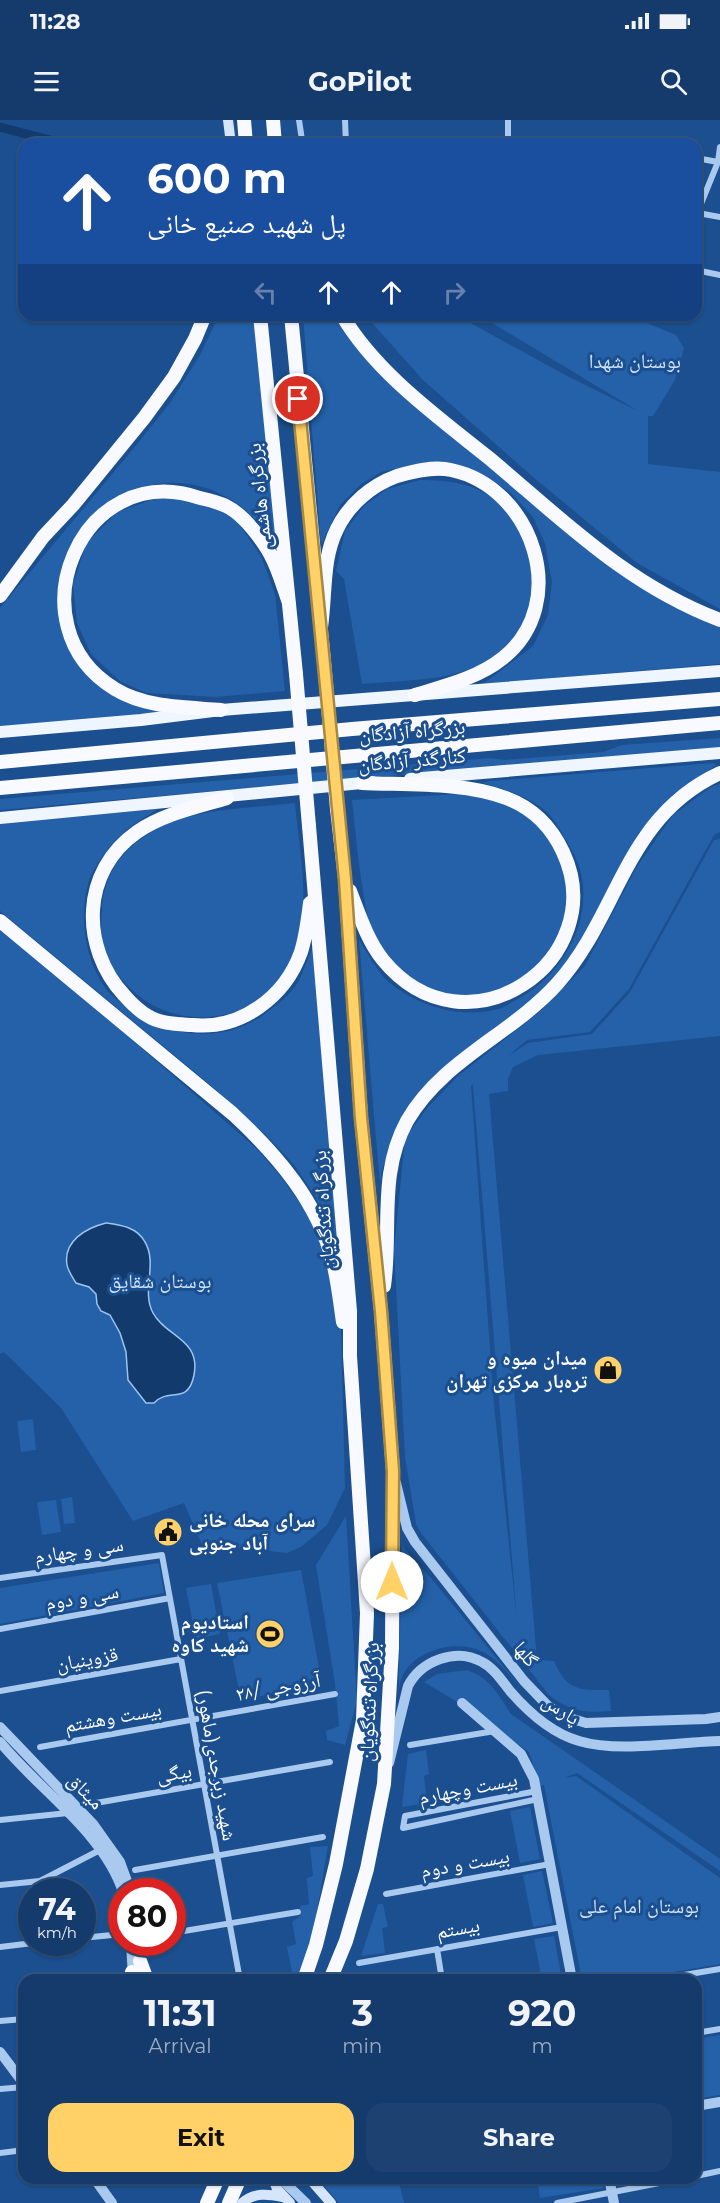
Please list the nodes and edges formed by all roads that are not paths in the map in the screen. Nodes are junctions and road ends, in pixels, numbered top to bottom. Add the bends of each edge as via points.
1 (228, 120) edge
2 (244, 120) edge
3 (299, 120) edge
4 (345, 120) edge
5 (508, 120) edge
6 (273, 123) edge
7 (230, 138) edge
8 (246, 138) edge
9 (276, 138) edge
10 (302, 138) edge
11 (346, 138) edge
12 (508, 138) edge
13 (720, 147) edge
14 (702, 159) edge
15 (718, 162) junction
16 (702, 202) edge
17 (702, 215) edge
18 (720, 217) edge
19 (702, 271) edge
20 (720, 275) edge
21 (202, 321) edge
22 (261, 321) edge
23 (292, 321) edge
24 (347, 321) edge
25 (0, 596) edge
26 (289, 603) junction
27 (720, 620) edge
28 (321, 627) junction
29 (720, 671) edge
30 (415, 695) junction
31 (720, 699) edge
32 (221, 710) junction
33 (720, 723) edge
34 (0, 732) edge
35 (720, 753) edge
36 (0, 762) edge
37 (720, 773) edge
38 (362, 783) junction
39 (0, 788) edge
40 (226, 798) junction
41 (0, 818) edge
42 (309, 826) joint
43 (345, 879) junction
44 (314, 880) junction
45 (0, 921) edge
46 (381, 1311) junction
47 (350, 1356) junction
48 (393, 1471) junction
49 (162, 1556) joint
50 (0, 1578) edge
51 (170, 1598) junction
52 (0, 1629) edge
53 (181, 1659) junction
54 (0, 1691) edge
55 (335, 1694) dead end
56 (462, 1703) dead end
57 (720, 1717) edge
58 (192, 1719) junction
59 (0, 1727) edge
60 (495, 1731) junction
61 (720, 1741) edge
62 (0, 1742) edge
63 (410, 1745) dead end
64 (40, 1747) dead end
65 (5, 1754) edge
66 (330, 1762) dead end
67 (204, 1784) junction
68 (384, 1784) junction
69 (538, 1795) junction
70 (96, 1803) dead end
71 (69, 1813) junction
72 (0, 1820) edge
73 (323, 1837) dead end
74 (100, 1850) junction
75 (217, 1856) junction
76 (550, 1864) junction
77 (135, 1870) dead end
78 (117, 1878) edge
79 (126, 1878) edge
80 (0, 1885) edge
81 (386, 1894) dead end
82 (298, 1912) dead end
83 (230, 1923) junction
84 (562, 1927) junction
85 (186, 1931) edge
86 (18, 1945) edge
87 (0, 1947) edge
88 (436, 1949) junction
89 (133, 1956) edge
90 (138, 1956) edge
91 (359, 1963) dead end
92 (720, 1969) edge
93 (135, 1974) edge
94 (239, 1974) edge
95 (306, 1974) edge
96 (332, 1974) edge
97 (441, 1974) edge
98 (571, 1974) edge
99 (690, 1974) edge
100 (18, 2019) edge
101 (0, 2020) edge
102 (720, 2029) edge
103 (702, 2032) edge
104 (0, 2052) edge
105 (18, 2077) edge
106 (18, 2086) edge
107 (0, 2089) edge
108 (720, 2102) edge
109 (702, 2105) edge
110 (18, 2150) edge
111 (0, 2152) edge
112 (720, 2171) edge
113 (702, 2175) edge
114 (98, 2184) edge
115 (206, 2184) edge
116 (215, 2184) edge
117 (237, 2184) edge
118 (275, 2184) edge
119 (286, 2184) edge
120 (292, 2184) edge
121 (314, 2184) edge
122 (663, 2184) edge
123 (613, 2198) edge
124 (286, 2200) edge
125 (112, 2203) edge
126 (206, 2203) edge
127 (229, 2203) edge
128 (242, 2203) edge
129 (306, 2203) edge
130 (312, 2203) edge
131 (331, 2203) edge
132 (557, 2203) edge

1 - 7 main road
2 - 8 highway
3 - 10 street
4 - 11 street
5 - 12 street
6 - 9 highway
13 - 15 street
14 - 15 street
15 - 16 street
17 - 18 street
19 - 20 street
21 - 25 highway via 174,377 144,418
22 - 26 highway, بزرگراه هاشمی
23 - 28 highway
24 - 27 highway via 397,381 564,524 660,593
26 - 32 highway via 265,545 228,507 175,491 151,491 118,504 84,534 65,580 64,605 68,630 84,663 116,690 142,700
26 - 42 highway, بزرگراه هاشمی, bridge
28 - 30 highway via 328,548 346,512 362,497 393,478 438,468 464,473 490,487 519,515 534,548 538,570 536,611 516,645 496,663 467,679
28 - 43 highway, بزرگراه تندگویان, bridge
29 - 30 main road
30 - 32 main road
31 - 36 highway, بزرگراه آزادگان
32 - 34 main road
33 - 39 highway, بزرگراه آزادگان
35 - 38 main road, کنارگذر آزادگان
37 - 46 highway via 681,797 652,827 559,982 525,1014 447,1074 408,1120 393,1156 386,1207 386,1274
38 - 40 main road, کنارگذر آزادگان
38 - 43 highway via 474,789 529,809 546,823 566,859 573,881 568,927 550,960 530,981 512,992 486,1001 442,1000 418,991 382,958 365,929
40 - 41 main road, کنارگذر آزادگان
40 - 44 highway via 163,818 138,831 110,859 100,877 92,922 95,945 112,982 130,1002 148,1017 201,1026 235,1020 263,1004 290,975 301,952
42 - 44 highway, بزرگراه تندگویان
43 - 46 highway, بزرگراه تندگویان via 361,1118
44 - 47 highway, بزرگراه تندگویان via 341,1192
45 - 47 highway via 233,1114 282,1164 318,1222 333,1262
46 - 48 highway, بزرگراه تندگویان
47 - 95 highway, بزرگراه تندگویان via 368,1613 363,1720 336,1864
48 - 57 street, گلها via 407,1528 415,1542 548,1706 563,1716 586,1723
48 - 68 highway, بزرگراه تندگویان via 392,1648
49 - 50 street, سی و چهارم
49 - 51 street, شهید زبرجدی(ماهور)
51 - 52 street, سی و دوم
51 - 53 street, شهید زبرجدی(ماهور)
53 - 54 street, قزوینیان
53 - 58 street, شهید زبرجدی(ماهور)
55 - 58 street, آرزوجی /۲۸
56 - 60 street
58 - 64 street, بیست وهشتم
58 - 67 street, شهید زبرجدی(ماهور)
59 - 79 street, میثاق via 93,1824 120,1862
60 - 63 street
60 - 69 street via 521,1754
61 - 68 street, پارس via 600,1747 577,1741 539,1721 483,1662 464,1656 450,1657 427,1664 412,1677
62 - 65 street, میثاق
65 - 71 street, میثاق
66 - 67 street, بیگی
67 - 70 street, بیگی
67 - 75 street, شهید زبرجدی(ماهور)
68 - 96 highway, بزرگراه تندگویان via 367,1869
69 - 69 street, بیست وچهارم via 403,1828 405,1816
69 - 76 street
71 - 72 street
71 - 74 street, میثاق
73 - 75 street
74 - 78 street, میثاق
74 - 80 street via 40,1881
75 - 77 street
75 - 83 street, شهید زبرجدی(ماهور)
76 - 81 street, بیست و دوم
76 - 84 street
82 - 83 street
83 - 85 street
83 - 94 street, شهید زبرجدی(ماهور)
84 - 88 street, بیستم
84 - 98 street
86 - 87 street
88 - 91 street, بیستم
88 - 97 street
89 - 93 street
90 - 93 street
92 - 99 street
100 - 101 street
102 - 103 street
104 - 105 street
106 - 107 street
108 - 109 street
110 - 111 street
112 - 113 street
114 - 125 street
115 - 126 highway
116 - 126 highway
117 - 127 highway
118 - 124 main road
119 - 129 street
120 - 130 street
121 - 131 main road
122 - 123 street
123 - 132 street
124 - 128 main road via 257,2195

